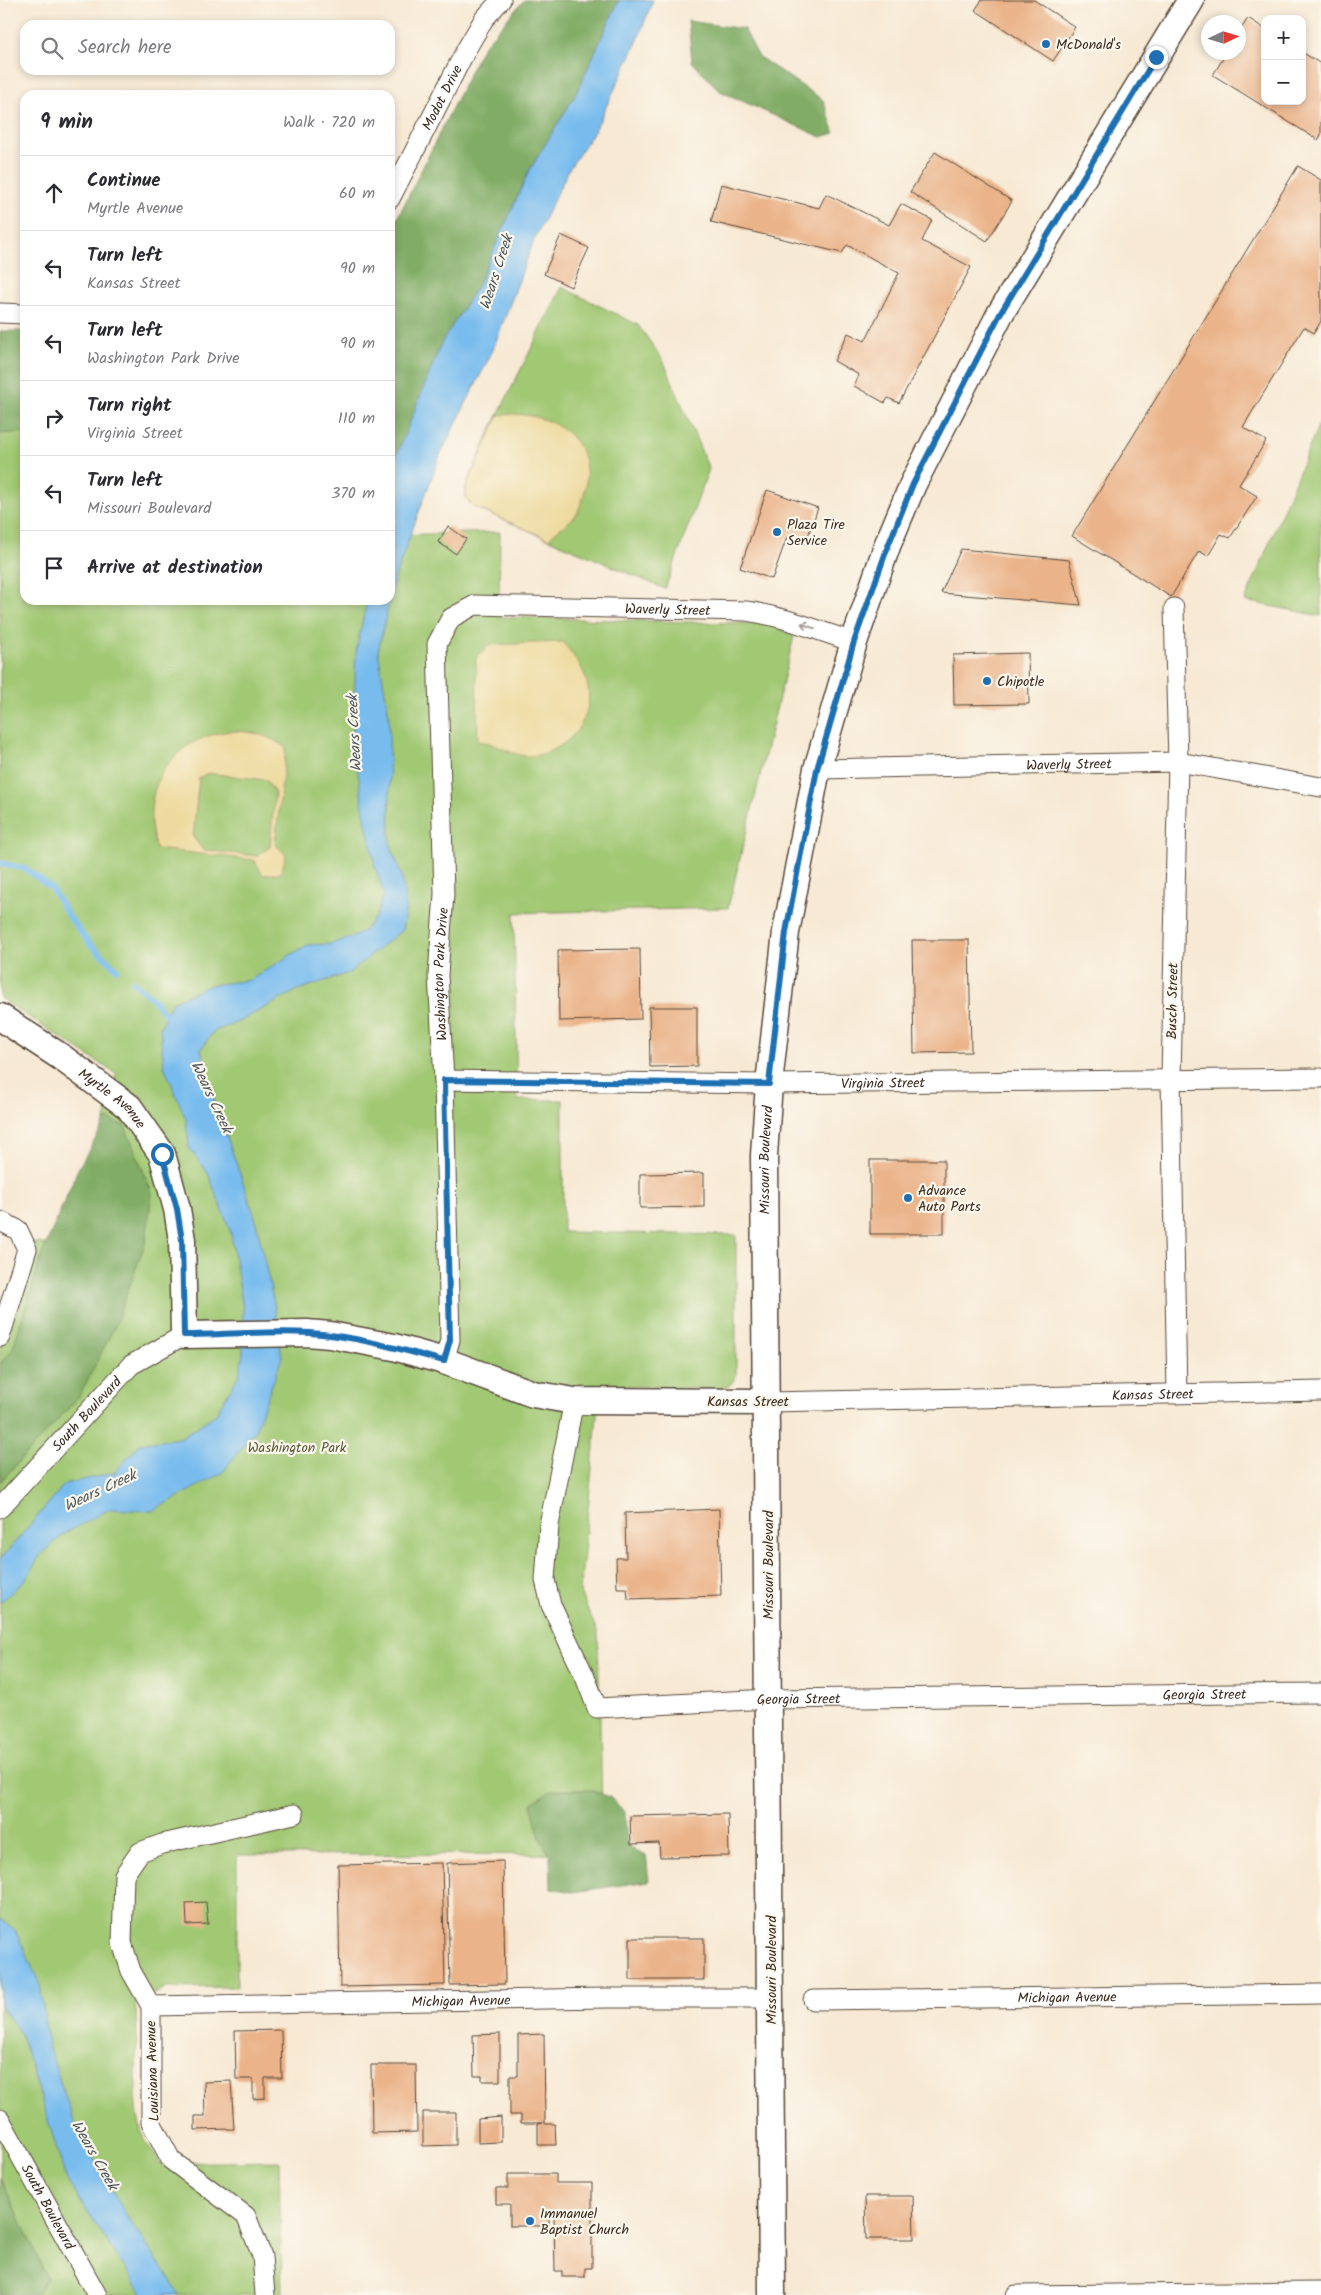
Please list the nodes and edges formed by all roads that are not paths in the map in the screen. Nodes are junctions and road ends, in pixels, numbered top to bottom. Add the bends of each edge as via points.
1 (501, 0) edge
2 (1191, 0) edge
3 (395, 189) edge
4 (0, 313) edge
5 (20, 314) edge
6 (475, 605) joint
7 (1174, 608) dead end
8 (854, 642) junction
9 (1178, 762) junction
10 (817, 769) junction
11 (1321, 787) edge
12 (0, 1018) edge
13 (1171, 1078) junction
14 (1321, 1078) edge
15 (444, 1080) junction
16 (769, 1084) junction
17 (0, 1221) edge
18 (184, 1335) junction
19 (0, 1337) edge
20 (444, 1361) junction
21 (1321, 1391) edge
22 (1177, 1394) junction
23 (574, 1402) junction
24 (767, 1402) junction
25 (0, 1508) edge
26 (1321, 1693) edge
27 (769, 1699) junction
28 (294, 1814) dead end
29 (1321, 1994) edge
30 (771, 1998) junction
31 (813, 2000) dead end
32 (151, 2006) junction
33 (0, 2119) edge
34 (1321, 2292) edge
35 (97, 2295) edge
36 (265, 2295) edge
37 (772, 2295) edge
38 (1016, 2295) edge

1 - 3 street, Modot Drive via 484,19 467,48
2 - 8 main road, Missouri Boulevard via 1000,314 913,484
4 - 5 street
8 -> 6 street, Waverly Street via 768,614
6 - 15 street, Washington Park Drive via 451,618 437,644 444,894 438,975
7 - 9 street, Busch Street
8 - 10 main road, Missouri Boulevard
9 - 10 street, Waverly Street
9 - 11 street, Waverly Street
9 - 13 street, Busch Street
10 - 16 main road, Missouri Boulevard via 786,932
12 - 18 main road, Myrtle Avenue via 61,1057 129,1107 162,1154 182,1240
13 - 14 street, Virginia Street
13 - 16 street, Virginia Street
13 - 22 street, Busch Street
15 - 16 street, Virginia Street
15 - 20 street, Washington Park Drive via 450,1340
16 - 24 main road, Missouri Boulevard via 764,1155
17 - 19 street via 18,1230 27,1249
18 - 20 main road, Kansas Street via 330,1335 394,1347
18 - 25 street, South Boulevard via 131,1365
20 - 23 main road, Kansas Street via 533,1394
21 - 22 street, Kansas Street
22 - 24 street, Kansas Street
23 - 24 main road, Kansas Street
23 - 27 street, Georgia Street via 549,1525 545,1580 551,1605 586,1677 597,1708
24 - 27 main road, Missouri Boulevard
26 - 27 street, Georgia Street
27 - 30 main road, Missouri Boulevard
28 - 32 street, Louisiana Avenue via 140,1852 124,1875 122,1943 131,1971
29 - 31 street, Michigan Avenue
30 - 32 street, Michigan Avenue
30 - 37 main road, Missouri Boulevard
32 - 36 street, Louisiana Avenue via 151,2122 171,2160 246,2216 262,2256
33 - 35 street, South Boulevard
34 - 38 street

